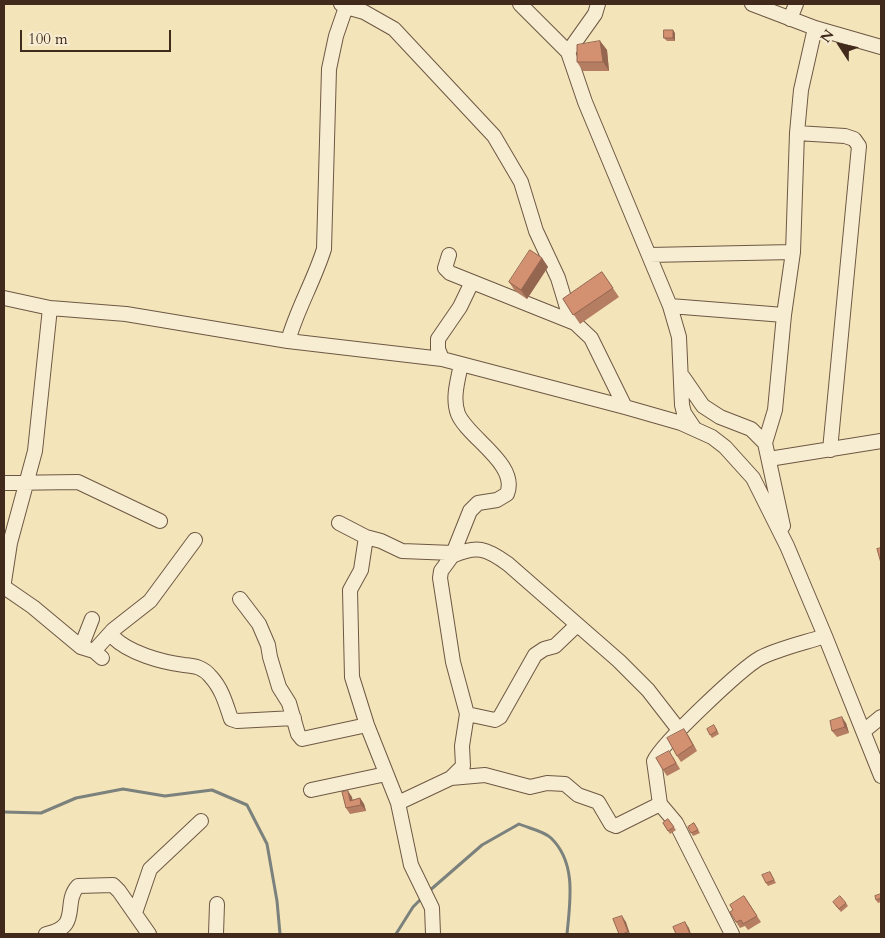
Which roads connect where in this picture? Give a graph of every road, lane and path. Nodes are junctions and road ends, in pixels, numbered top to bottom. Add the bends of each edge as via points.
1 (520, 4) edge
2 (598, 4) edge
3 (752, 4) edge
4 (796, 4) edge
5 (345, 5) edge
6 (790, 18) junction
7 (815, 28) junction
8 (881, 47) edge
9 (568, 52) junction
10 (797, 133) junction
11 (793, 252) junction
12 (449, 255) dead end
13 (649, 255) junction
14 (472, 282) junction
15 (4, 298) edge
16 (670, 306) junction
17 (50, 308) junction
18 (784, 315) junction
19 (575, 323) junction
20 (288, 341) junction
21 (442, 359) junction
22 (461, 364) junction
23 (682, 375) junction
24 (625, 407) junction
25 (694, 428) junction
26 (881, 441) edge
27 (765, 443) junction
28 (830, 450) junction
29 (769, 459) junction
30 (4, 483) edge
31 (26, 485) junction
32 (160, 521) dead end
33 (339, 523) dead end
34 (366, 537) junction
35 (195, 540) dead end
36 (787, 546) junction
37 (457, 553) junction
38 (4, 582) edge
39 (4, 587) edge
40 (240, 599) dead end
41 (92, 619) dead end
42 (577, 625) junction
43 (826, 636) junction
44 (107, 637) junction
45 (92, 652) junction
46 (467, 714) junction
47 (881, 717) edge
48 (294, 718) junction
49 (366, 725) junction
50 (679, 730) junction
51 (865, 730) junction
52 (386, 774) junction
53 (881, 776) edge
54 (451, 778) junction
55 (311, 790) dead end
56 (398, 803) junction
57 (660, 804) junction
58 (201, 822) dead end
59 (217, 904) dead end
60 (135, 913) junction
61 (431, 932) edge
62 (46, 934) edge
63 (149, 934) edge
64 (216, 934) edge
65 (732, 934) edge

1 - 9 street
2 - 9 street via 595,14
3 - 6 street
4 - 6 street
5 - 19 street via 394,30 494,136 521,182 536,231
5 - 20 street via 329,69 324,249 317,273 295,316
6 - 7 street
7 - 8 street
7 - 10 street via 801,90
9 - 13 street via 585,102
10 - 11 street
10 - 28 street via 845,136 854,139 858,146
11 - 13 street
11 - 18 street
12 - 14 street via 447,271
13 - 16 street
14 - 19 street
14 - 21 street via 460,307 438,339
15 - 17 street
16 - 18 street
16 - 23 street via 679,337
17 - 20 street via 126,314
17 - 31 street via 35,450
18 - 27 street via 774,410
19 - 24 street via 591,338
20 - 21 street
21 - 22 street
22 - 24 street
22 - 37 street via 456,392 458,414 505,471 510,483 507,494 474,507 459,536
23 - 25 street via 682,405
23 - 27 street via 703,406 720,417 751,429
24 - 25 street
25 - 36 street via 726,448 753,478
26 - 28 street
27 - 29 street
28 - 29 street
29 - 36 street
30 - 31 street
31 - 32 street via 78,482
31 - 38 street via 10,543
33 - 34 street
34 - 37 street via 381,540 402,551
34 - 49 street via 362,570 350,590 352,676
35 - 44 street via 150,601
36 - 43 street
37 - 42 street via 481,549 495,554
37 - 46 street via 441,571 440,586 453,662
39 - 45 street
40 - 48 street via 259,624 279,686
41 - 45 street
42 - 46 street via 555,646 535,655 500,718 495,720
42 - 50 street via 648,690
43 - 50 street via 750,664
43 - 51 street
44 - 45 street
44 - 48 street via 113,637 138,654 200,668 211,676 222,693 231,719
46 - 54 street via 462,746 464,766
47 - 51 street
48 - 49 street via 302,739
49 - 52 street
50 - 57 street via 654,762
51 - 53 street
52 - 55 street
52 - 56 street
54 - 56 street
54 - 57 street via 485,775 530,787 547,783 565,784 578,795 598,802 611,824 616,826
56 - 61 street via 411,864 432,908
57 - 65 street via 676,823
58 - 60 street via 150,869
59 - 64 street
60 - 62 street via 112,886 78,886 66,924 58,932
60 - 63 street

